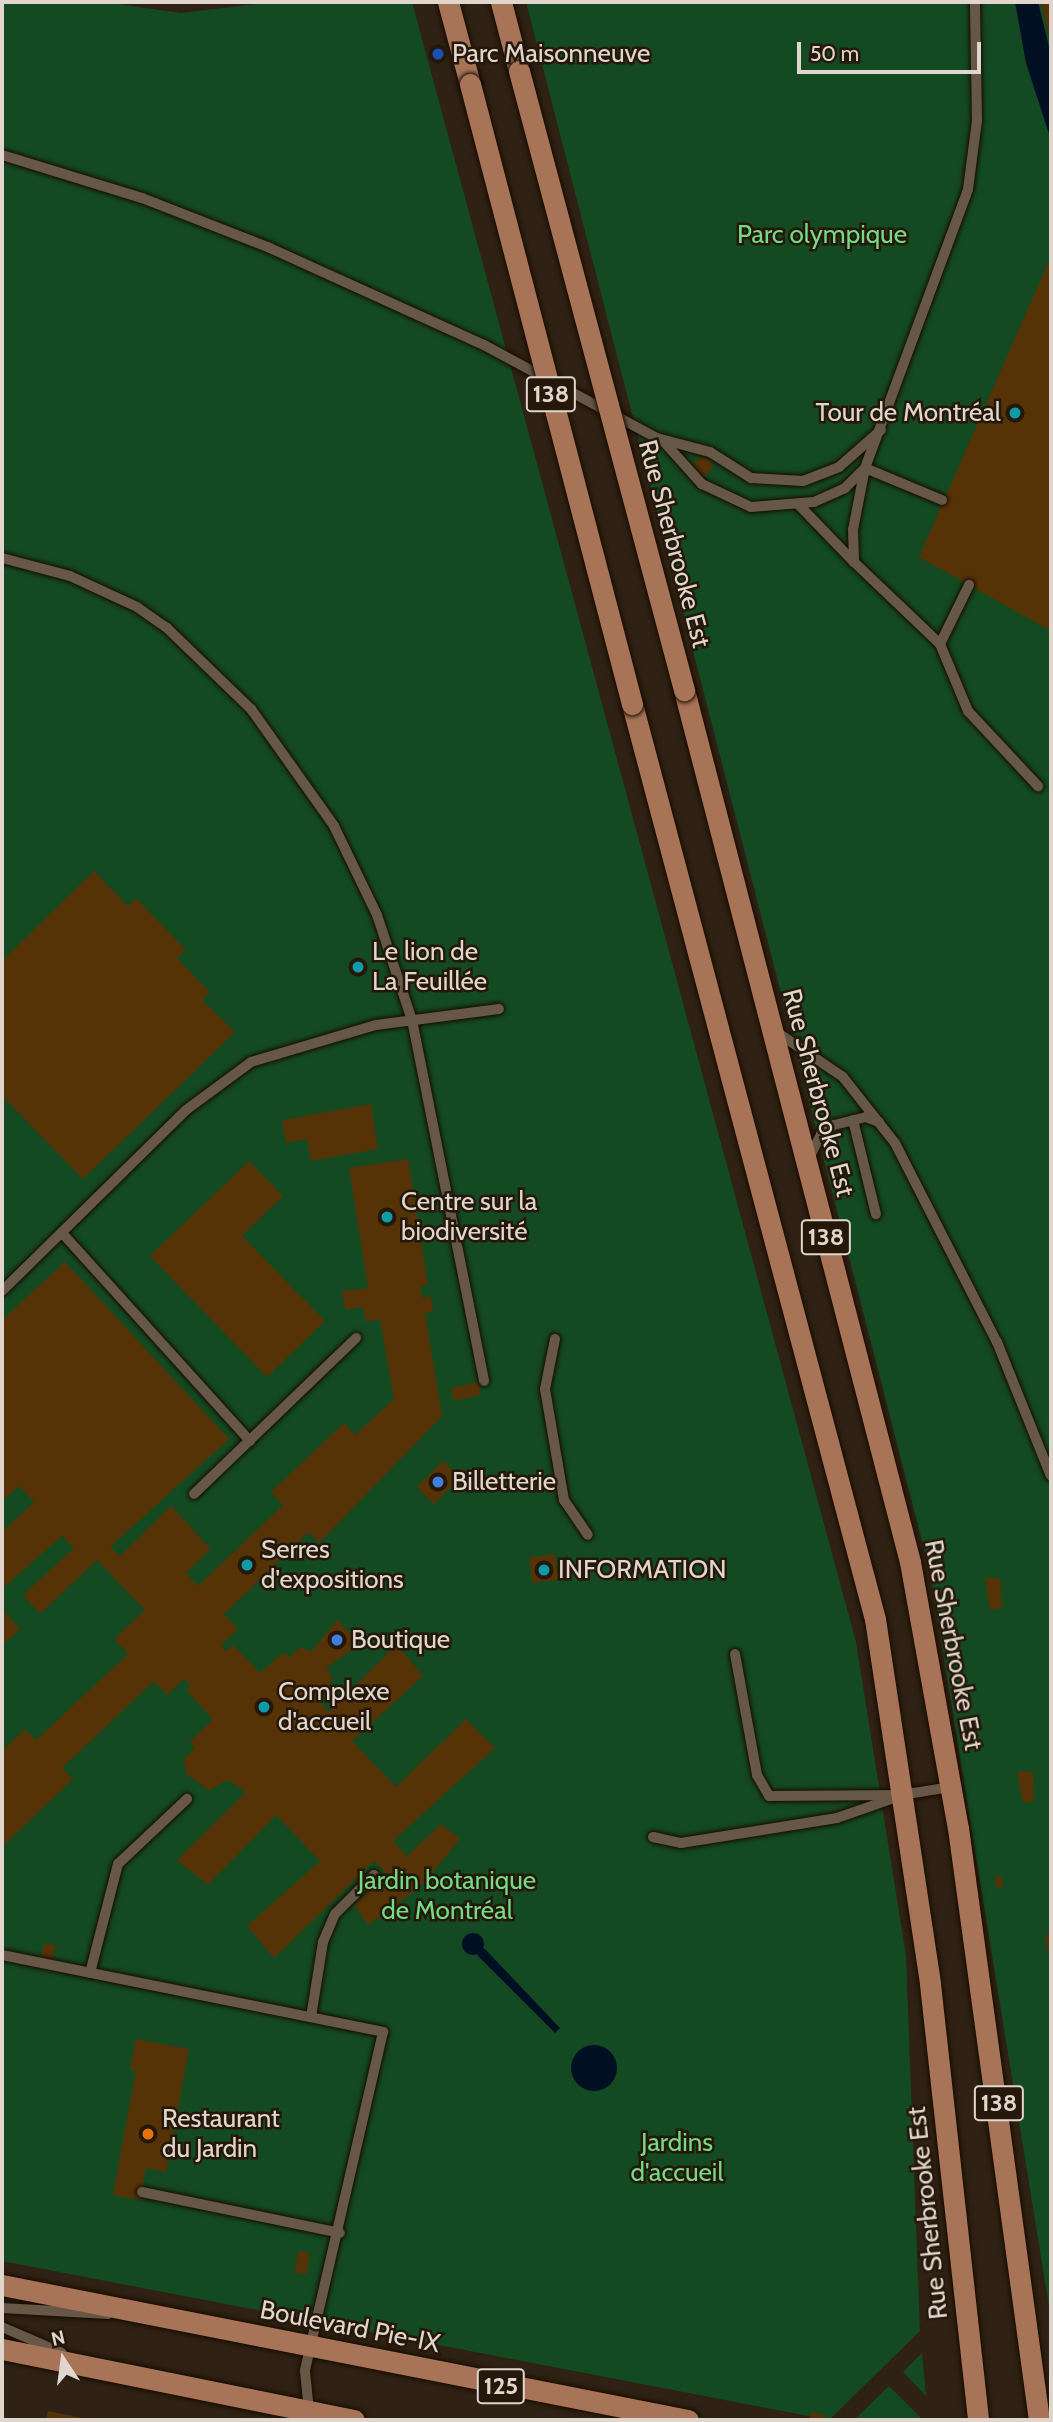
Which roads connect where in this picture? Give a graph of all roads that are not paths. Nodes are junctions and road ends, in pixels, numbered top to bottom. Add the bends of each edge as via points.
1 (447, 2) edge
2 (501, 2) edge
3 (975, 2) edge
4 (2, 155) edge
5 (881, 430) junction
6 (664, 442) junction
7 (865, 467) junction
8 (942, 500) dead end
9 (799, 505) junction
10 (2, 558) edge
11 (854, 562) junction
12 (969, 585) dead end
13 (940, 644) junction
14 (1038, 786) dead end
15 (499, 1009) dead end
16 (412, 1020) junction
17 (772, 1028) junction
18 (853, 1120) junction
19 (880, 1122) junction
20 (808, 1163) junction
21 (876, 1214) dead end
22 (63, 1234) junction
23 (2, 1291) edge
24 (356, 1338) dead end
25 (555, 1339) dead end
26 (484, 1381) dead end
27 (250, 1441) junction
28 (1051, 1476) edge
29 (194, 1494) dead end
30 (588, 1535) dead end
31 (736, 1654) dead end
32 (951, 1787) junction
33 (901, 1795) junction
34 (187, 1799) dead end
35 (653, 1837) dead end
36 (374, 1875) dead end
37 (2, 1955) edge
38 (90, 1973) junction
39 (311, 2017) junction
40 (142, 2192) dead end
41 (340, 2233) junction
42 (2, 2285) edge
43 (2, 2308) edge
44 (147, 2314) junction
45 (2, 2327) edge
46 (2, 2349) edge
47 (314, 2349) junction
48 (97, 2368) junction
49 (309, 2411) junction
50 (354, 2420) edge
51 (688, 2420) edge
52 (978, 2420) edge
53 (1039, 2420) edge

1 - 33 main road, Rue Sherbrooke Est / 138, bridge via 853,1520
2 - 17 main road, Rue Sherbrooke Est / 138, bridge
3 - 5 lane via 975,155
4 - 6 lane via 142,198 270,248 484,345
5 - 6 lane via 839,467 773,484 710,452
5 - 7 lane
6 - 9 lane via 678,463 730,500 751,507
7 - 8 lane
7 - 9 lane via 845,488
7 - 11 lane via 853,530
9 - 11 lane
10 - 16 lane via 70,576 138,607 251,709 301,774 350,857
11 - 13 lane
12 - 13 lane
13 - 14 lane via 968,711
15 - 16 lane
16 - 22 lane via 251,1062 186,1110
16 - 26 lane
17 - 19 lane via 843,1077
17 - 20 main road, Rue Sherbrooke Est / 138
18 - 19 lane
18 - 20 lane via 821,1134
18 - 21 lane
19 - 28 lane via 923,1191 1003,1354
20 - 32 main road, Rue Sherbrooke Est / 138 via 910,1562
22 - 23 lane
22 - 27 lane
24 - 27 lane
25 - 30 lane via 545,1389 564,1500
27 - 29 lane
31 - 33 lane via 757,1775 769,1796
32 - 33 lane
32 - 53 main road, Rue Sherbrooke Est / 138 via 1021,2250
33 - 35 lane via 837,1818 681,1843
33 - 52 main road, Rue Sherbrooke Est / 138 via 930,1984
34 - 38 lane via 117,1864
36 - 39 lane via 335,1914 323,1942
37 - 38 lane
38 - 39 lane
39 - 41 lane via 383,2032
40 - 41 lane
41 - 47 lane
42 - 44 main road, Boulevard Pie-IX / 125
43 - 44 lane
44 - 47 main road, Boulevard Pie-IX / 125
45 - 48 lane
46 - 48 main road
47 - 49 lane via 303,2383
47 - 51 main road, Boulevard Pie-IX / 125
48 - 49 main road
49 - 50 main road

